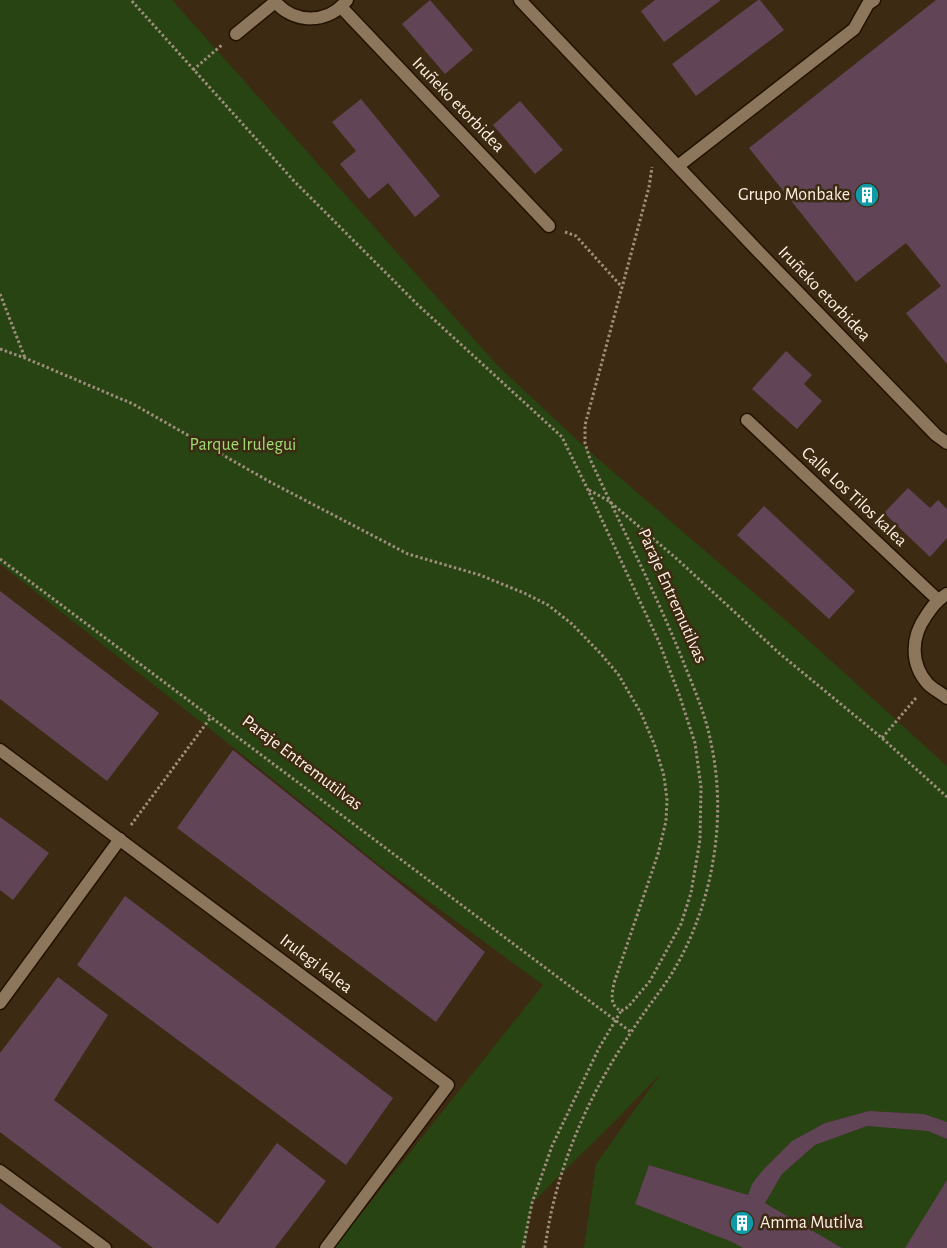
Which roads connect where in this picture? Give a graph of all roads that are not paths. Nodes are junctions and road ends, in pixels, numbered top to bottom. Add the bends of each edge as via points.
1 (520, 0) edge
2 (874, 0) edge
3 (275, 1) edge
4 (344, 4) edge
5 (236, 34) road end
6 (678, 166) junction
7 (549, 226) road end
8 (747, 420) dead end
9 (947, 443) edge
10 (942, 597) edge
11 (947, 698) edge
12 (0, 750) edge
13 (120, 839) junction
14 (0, 1003) edge
15 (0, 1171) edge
16 (105, 1248) edge
17 (326, 1248) edge

1 - 6 street, Iruñeko etorbidea
2 - 6 street via 868,4 854,29
3 - 4 street via 288,13 305,19 322,18
3 - 5 street
4 - 7 street, Iruñeko etorbidea
6 - 9 street, Iruñeko etorbidea
8 - 10 street, Calle Los Tilos kalea
10 - 11 street via 918,627 913,646 918,667 928,684
12 - 13 street, Irulegi kalea
13 - 14 street
13 - 17 street, Irulegi kalea via 448,1085
15 - 16 street

